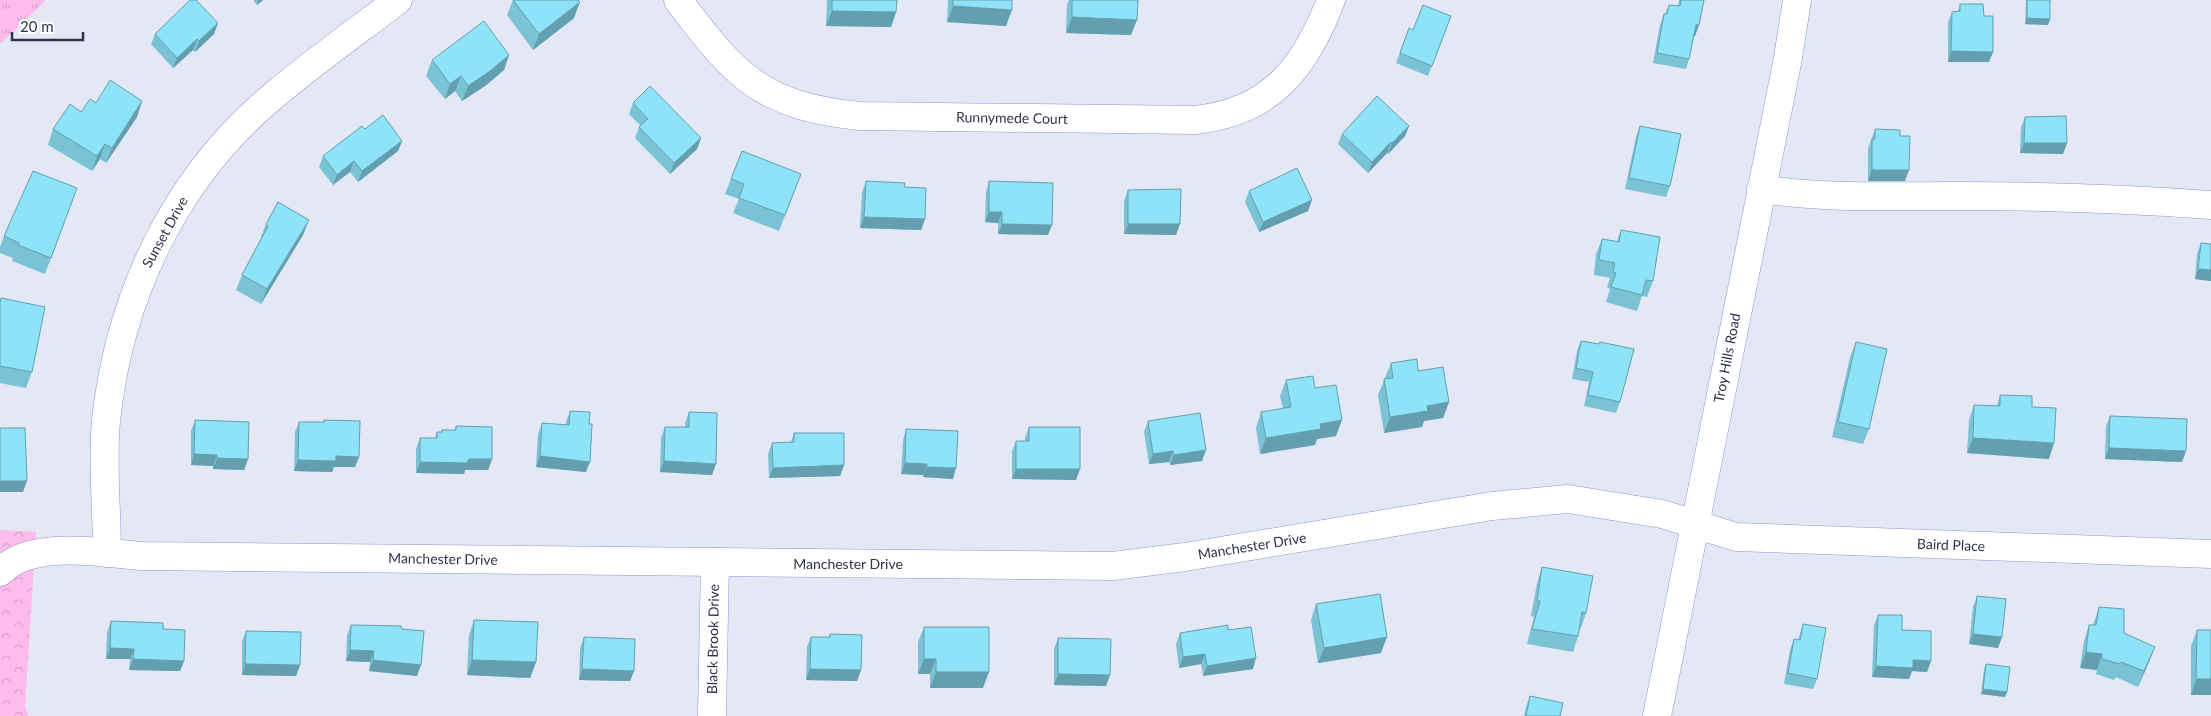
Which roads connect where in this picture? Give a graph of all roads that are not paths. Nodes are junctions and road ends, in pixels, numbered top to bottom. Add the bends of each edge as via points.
1 (398, 0) edge
2 (678, 0) edge
3 (1331, 0) edge
4 (1797, 0) edge
5 (1761, 189) junction
6 (2211, 205) edge
7 (1694, 524) junction
8 (108, 554) junction
9 (2211, 554) edge
10 (715, 562) junction
11 (0, 572) edge
12 (712, 716) edge
13 (1657, 716) edge

1 - 8 street, Sunset Drive via 271,97 236,131 200,174 168,222 128,311 113,374 105,454
2 - 3 street, Runnymede Court via 717,51 740,74 767,92 820,111 860,116 1195,120 1240,111 1268,95 1292,73 1311,47
4 - 5 street, Troy Hills Road
5 - 6 street via 1834,197 1959,196
5 - 7 street, Troy Hills Road
7 - 9 street, Baird Place via 1736,537
7 - 10 street, Manchester Drive via 1662,514 1568,499 1492,506 1113,566
7 - 13 street, Troy Hills Road
8 - 10 street, Manchester Drive
8 - 11 street, Manchester Drive via 52,552 20,557
10 - 12 street, Black Brook Drive

